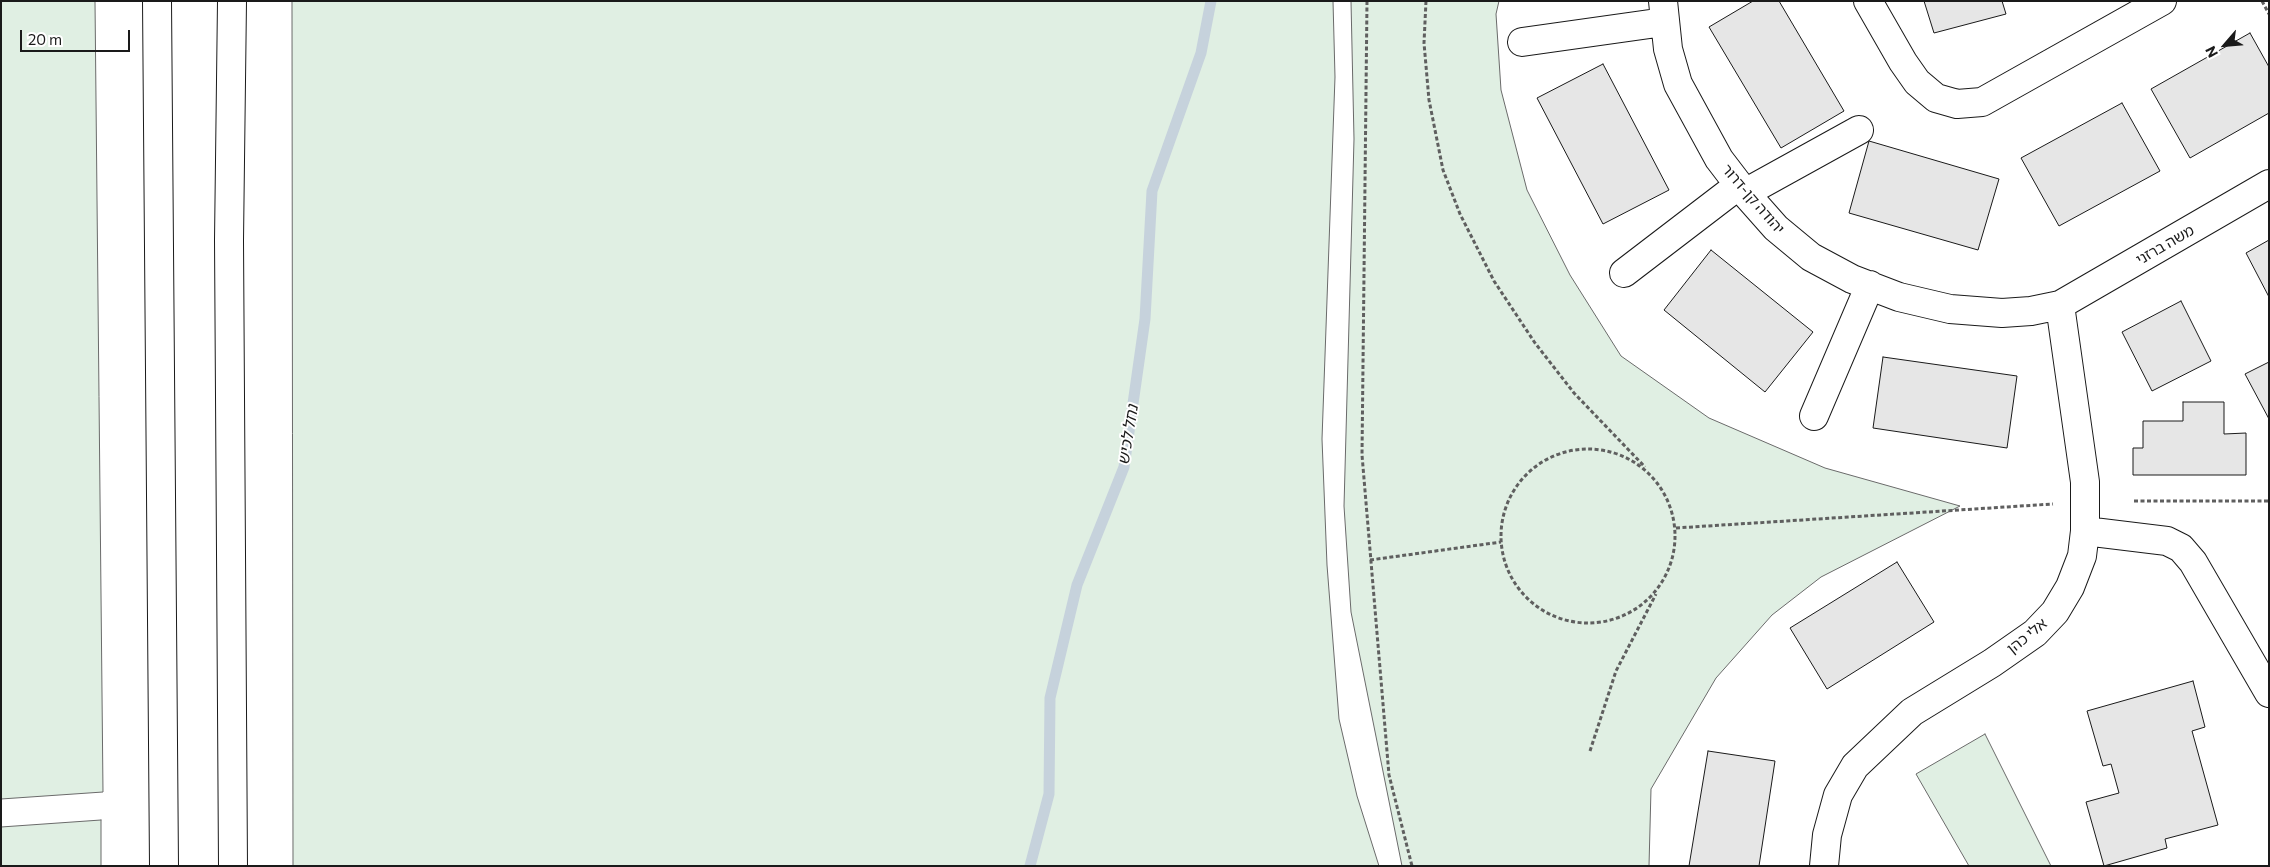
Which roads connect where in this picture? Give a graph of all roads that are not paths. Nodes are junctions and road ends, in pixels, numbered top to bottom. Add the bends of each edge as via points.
1 (157, 1) edge
2 (232, 1) edge
3 (1868, 1) edge
4 (2162, 1) edge
5 (1664, 12) edge
6 (1522, 42) dead end
7 (1859, 130) dead end
8 (2269, 184) edge
9 (1742, 189) junction
10 (1624, 273) dead end
11 (1870, 286) junction
12 (2060, 305) junction
13 (1814, 416) dead end
14 (2085, 531) junction
15 (2269, 693) edge
16 (164, 866) edge
17 (233, 866) edge
18 (1824, 866) edge

1 - 16 main road
2 - 17 main road
3 - 4 main road via 1917,82 1936,98 1957,104 1982,102
5 - 6 main road
5 - 9 main road, יהודה קן-דרור via 1668,49 1678,84 1719,160
7 - 9 main road
8 - 12 main road, משה ברזני
9 - 10 main road
9 - 11 main road, יהודה קן-דרור via 1776,228 1812,257
11 - 12 main road, יהודה קן-דרור via 1899,297 1950,309 2002,313
11 - 13 main road
12 - 14 main road, אלי כהן via 2086,482
14 - 15 main road via 2167,541 2181,548 2193,562
14 - 18 main road, אלי כהן via 2082,556 2070,587 2055,612 1992,663 1912,712 1855,766 1838,795 1827,835

